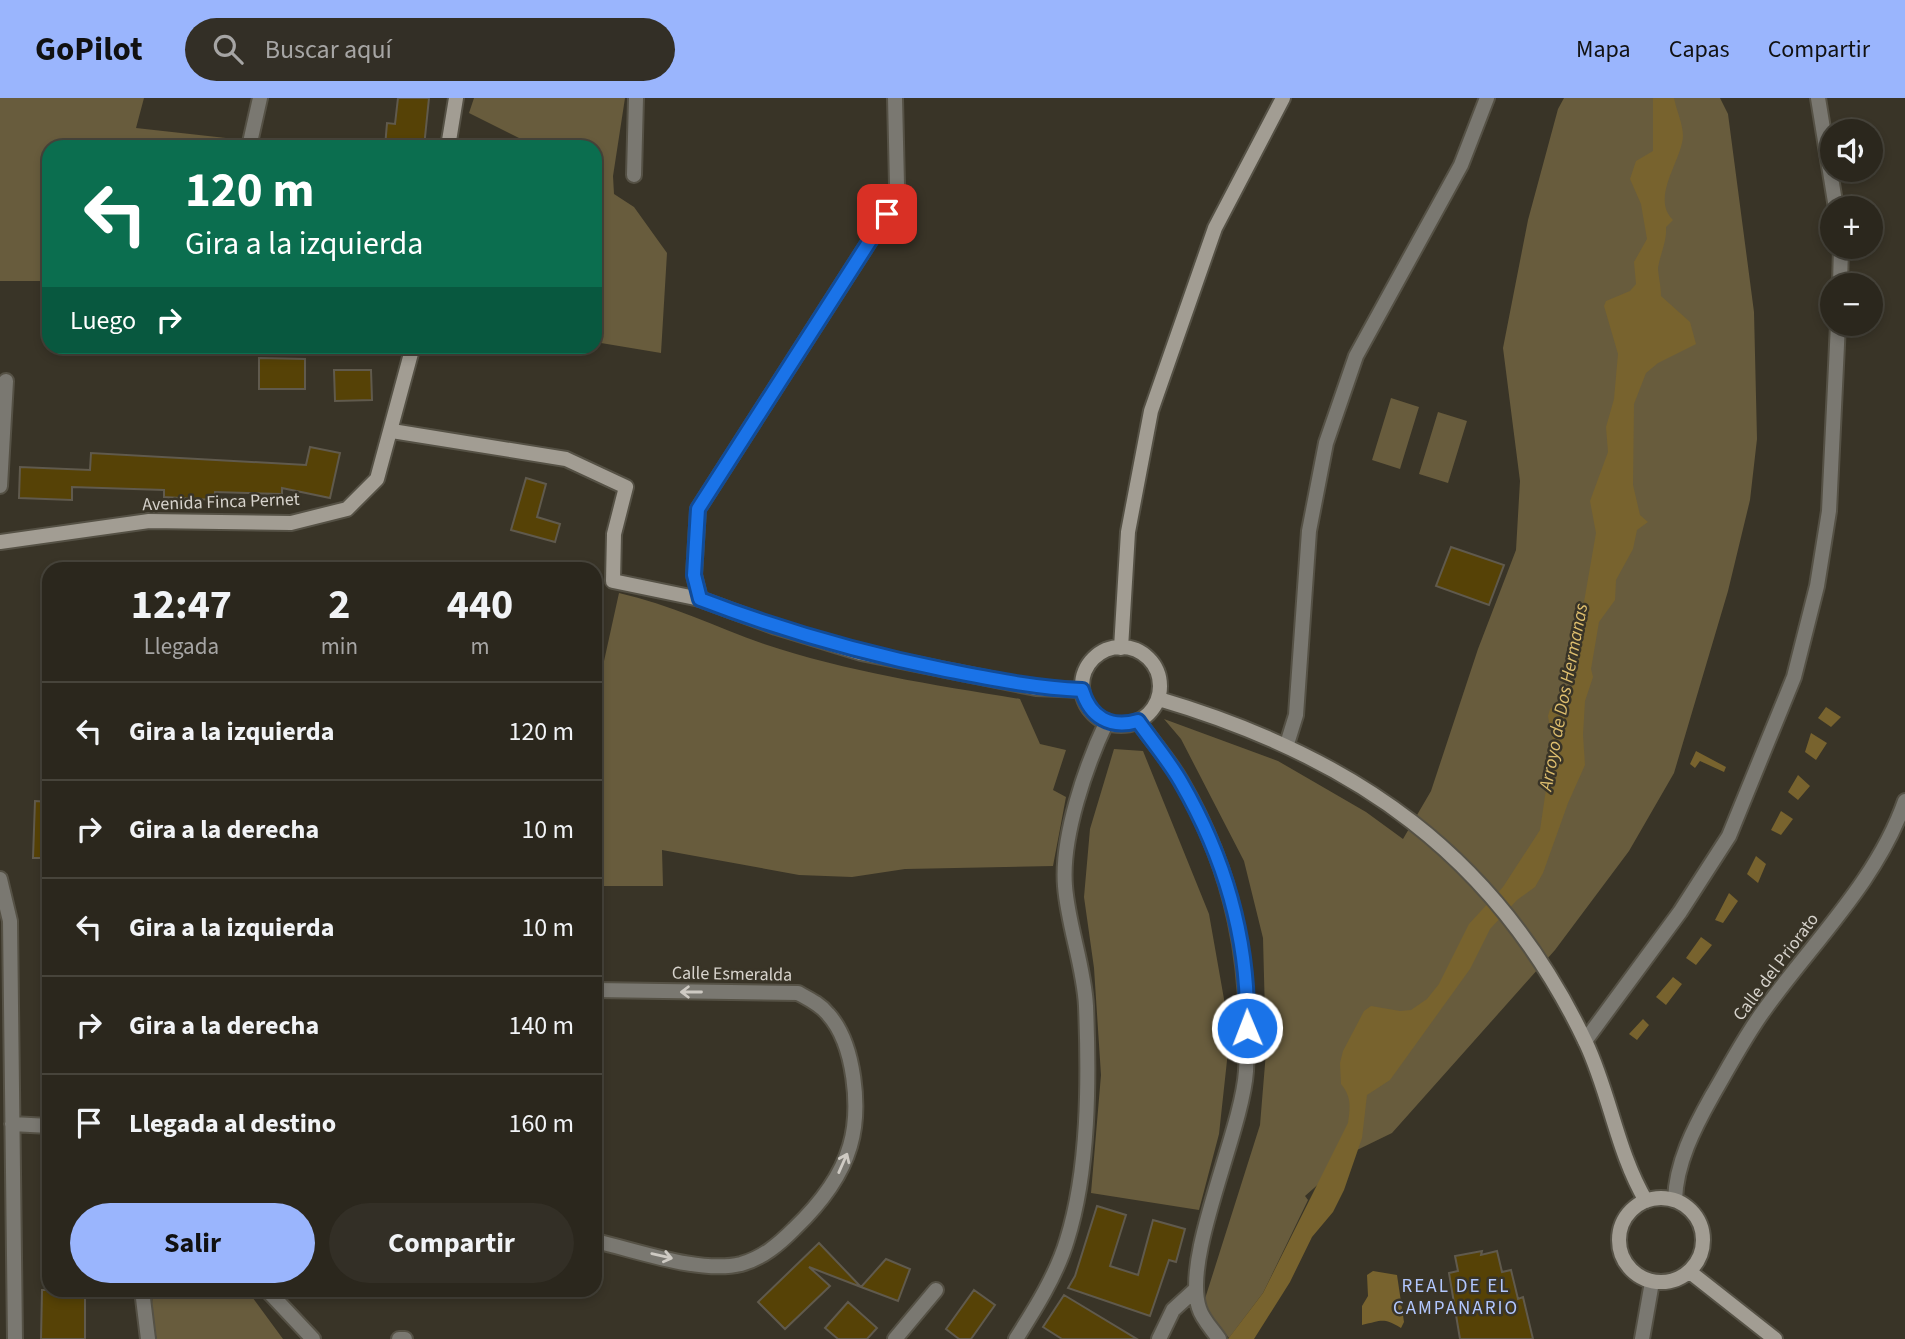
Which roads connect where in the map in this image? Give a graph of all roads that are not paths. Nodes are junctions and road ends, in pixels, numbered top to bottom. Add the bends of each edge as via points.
1 (260, 98) edge
2 (456, 98) edge
3 (636, 98) edge
4 (895, 98) edge
5 (1283, 98) edge
6 (1487, 98) edge
7 (1818, 98) edge
8 (251, 140) edge
9 (448, 140) edge
10 (634, 175) dead end
11 (1834, 196) edge
12 (1837, 336) edge
13 (411, 354) edge
14 (6, 381) dead end
15 (392, 431) junction
16 (0, 486) edge
17 (0, 542) edge
18 (700, 599) junction
19 (1121, 648) junction
20 (1082, 690) junction
21 (1159, 699) junction
22 (1107, 721) junction
23 (1138, 721) junction
24 (1287, 744) junction
25 (1905, 801) edge
26 (0, 878) edge
27 (602, 990) edge
28 (1585, 1041) junction
29 (12, 1124) junction
30 (42, 1126) edge
31 (1675, 1200) junction
32 (1646, 1201) junction
33 (602, 1243) edge
34 (1690, 1272) junction
35 (1652, 1282) junction
36 (1196, 1289) junction
37 (936, 1290) dead end
38 (143, 1297) edge
39 (274, 1297) edge
40 (15, 1339) edge
41 (148, 1339) edge
42 (313, 1339) edge
43 (400, 1339) edge
44 (405, 1339) edge
45 (895, 1339) edge
46 (1016, 1339) edge
47 (1159, 1339) edge
48 (1219, 1339) edge
49 (1642, 1339) edge
50 (1775, 1339) edge

1 - 8 street
2 - 9 street
3 - 10 street
4 - 18 street via 897,185 887,214 698,509 694,575
5 - 19 street via 1215,228 1151,411 1128,532
6 - 24 street via 1461,165 1356,356 1326,443 1309,531 1296,715
7 - 11 street
12 - 28 street via 1829,510 1817,586 1794,677 1729,836 1680,912
13 - 15 street, Avenida Finca Pernet
14 - 16 street
15 - 17 street, Avenida Finca Pernet via 377,479 347,509 291,523 149,521
15 - 18 street via 566,458 626,487 614,534 613,581
18 - 20 street via 861,653 1037,688
19 - 20 street via 1095,657 1083,677
19 - 21 street via 1150,659 1160,681
20 - 22 street via 1092,712
21 - 23 street
21 - 24 street
22 - 23 street
22 - 46 street via 1091,754 1072,826 1064,883 1086,1003 1087,1083 1080,1178 1067,1241
23 - 36 street via 1180,779 1221,864 1239,924 1247,1005 1246,1074 1203,1235
24 - 28 street via 1385,801 1482,885 1526,939
25 - 31 street, Calle del Priorato via 1898,822 1829,930 1764,1009 1739,1048 1704,1110 1676,1174
26 - 29 street via 10,921
33 -> 27 street, Calle Esmeralda via 722,1267 743,1264 773,1250 805,1219 837,1177 850,1146 856,1087 849,1056 830,1016 798,993
28 - 32 street via 1610,1099 1632,1178
29 - 30 street
29 - 40 street
31 - 32 street
31 - 34 street via 1698,1218 1704,1236 1701,1255
32 - 35 street via 1628,1213 1619,1244 1633,1272
34 - 35 street via 1673,1282
34 - 50 street
35 - 49 street
36 - 47 street via 1173,1310
36 - 48 street via 1199,1309
37 - 45 street
38 - 41 street
39 - 42 street
43 - 44 street

